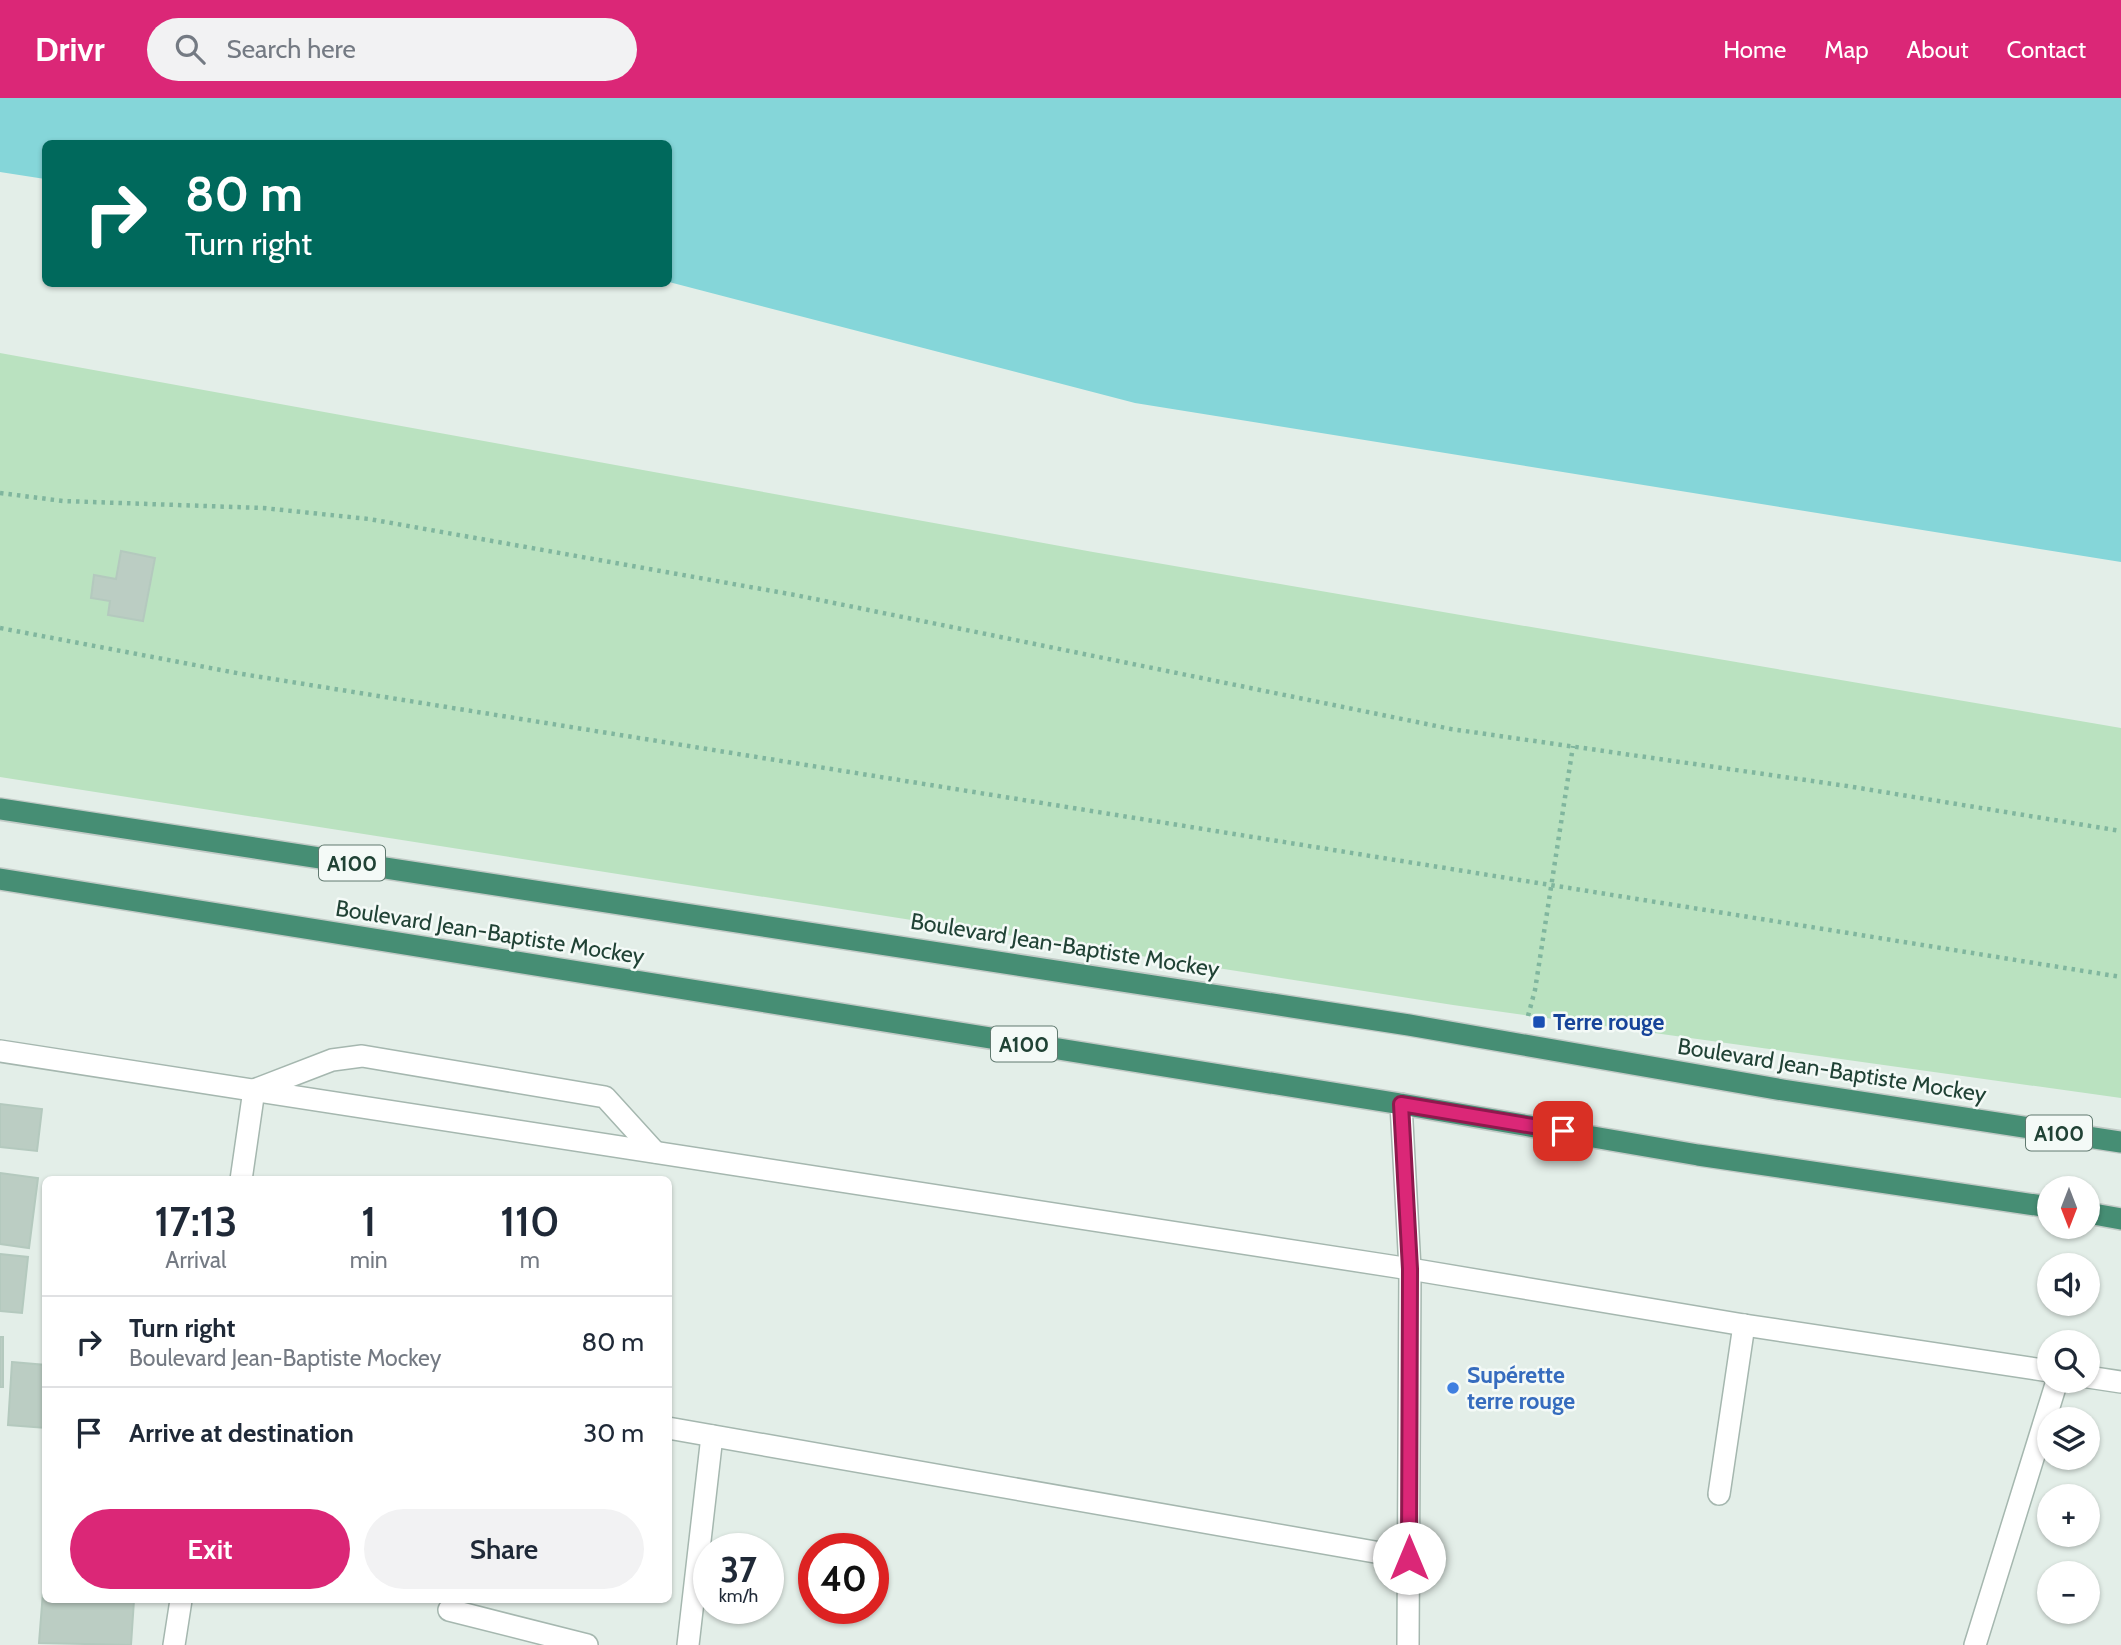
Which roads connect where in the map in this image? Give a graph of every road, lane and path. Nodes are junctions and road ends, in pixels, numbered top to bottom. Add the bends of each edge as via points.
1 (0, 493) edge
2 (0, 628) edge
3 (1573, 747) junction
4 (0, 809) edge
5 (2121, 831) edge
6 (0, 879) edge
7 (1552, 884) junction
8 (2121, 977) edge
9 (1520, 1044) junction
10 (0, 1052) edge
11 (254, 1090) junction
12 (1401, 1104) junction
13 (2121, 1142) edge
14 (655, 1152) junction
15 (242, 1176) edge
16 (2037, 1205) edge
17 (2100, 1215) edge
18 (2121, 1219) edge
19 (1410, 1269) junction
20 (1744, 1325) junction
21 (2037, 1369) edge
22 (2100, 1379) edge
23 (2121, 1382) edge
24 (2053, 1393) edge
25 (672, 1429) edge
26 (712, 1436) junction
27 (1719, 1494) dead end
28 (1409, 1558) junction
29 (181, 1603) edge
30 (449, 1610) dead end
31 (174, 1645) edge
32 (587, 1645) edge
33 (688, 1645) edge
34 (1408, 1645) edge
35 (1975, 1645) edge

1 - 3 path via 63,501 263,508 369,519 795,595 1451,729
2 - 7 path via 242,674
3 - 5 path
3 - 7 path
4 - 9 highway, Boulevard Jean-Baptiste Mockey / A100
6 - 12 highway, Boulevard Jean-Baptiste Mockey / A100
7 - 8 path
7 - 9 path via 1535,990
9 - 13 highway, Boulevard Jean-Baptiste Mockey / A100
10 - 11 street
11 - 14 street
11 - 14 street via 332,1060 362,1056 606,1097
11 - 15 street
12 - 16 highway, Boulevard Jean-Baptiste Mockey / A100 via 1698,1155
12 - 19 street
14 - 19 street
17 - 18 highway
19 - 20 street
19 - 28 street
20 - 21 street
20 - 27 street
22 - 23 street
24 - 35 street
25 - 26 street
26 - 28 street
26 - 33 street
28 - 34 street
29 - 31 street
30 - 32 street

